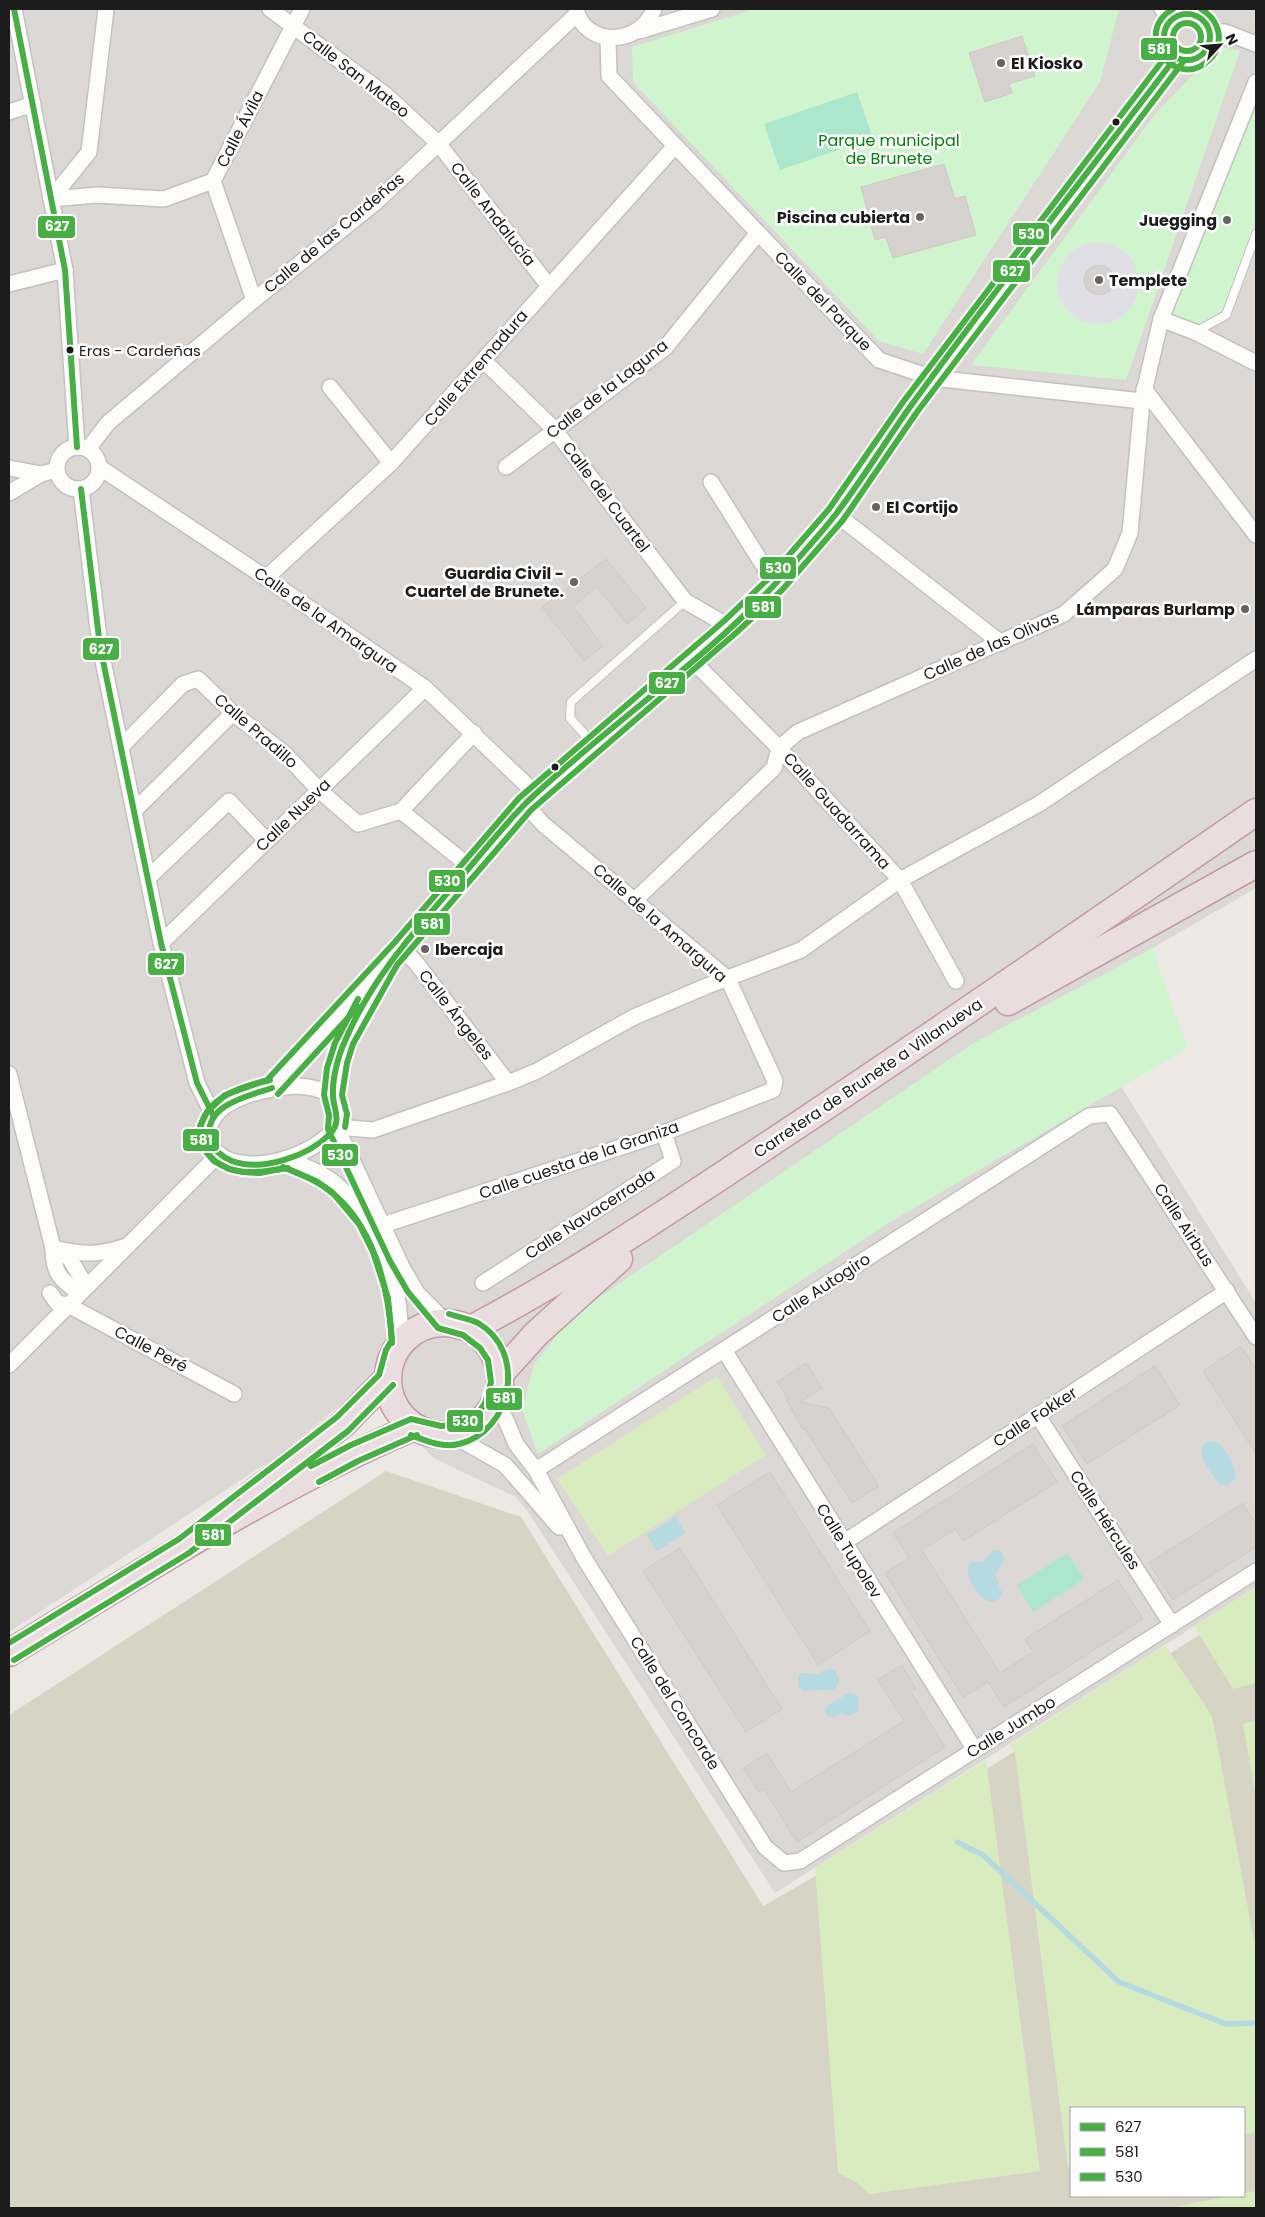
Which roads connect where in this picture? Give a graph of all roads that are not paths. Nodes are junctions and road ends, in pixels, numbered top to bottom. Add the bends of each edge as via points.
1 (14, 9) edge
2 (106, 9) edge
3 (270, 9) edge
4 (302, 9) edge
5 (654, 9) edge
6 (712, 9) edge
7 (1162, 9) edge
8 (577, 11) edge
9 (1180, 13) edge
10 (293, 25) junction
11 (638, 32) junction
12 (1209, 32) junction
13 (608, 38) junction
14 (1256, 44) edge
15 (1176, 57) junction
16 (1256, 82) edge
17 (33, 104) junction
18 (9, 112) edge
19 (438, 143) junction
20 (675, 146) junction
21 (213, 181) junction
22 (51, 199) junction
23 (758, 233) junction
24 (1256, 234) edge
25 (65, 270) junction
26 (9, 284) edge
27 (548, 285) junction
28 (254, 300) junction
29 (1161, 319) junction
30 (1195, 332) junction
31 (484, 362) junction
32 (1256, 362) edge
33 (933, 378) junction
34 (330, 387) dead end
35 (1143, 395) junction
36 (554, 429) junction
37 (82, 448) junction
38 (391, 463) junction
39 (9, 468) edge
40 (99, 468) junction
41 (506, 468) dead end
42 (57, 470) junction
43 (41, 474) junction
44 (710, 482) dead end
45 (81, 489) junction
46 (9, 494) edge
47 (836, 514) junction
48 (1256, 535) edge
49 (266, 578) junction
50 (775, 584) junction
51 (685, 602) junction
52 (730, 627) junction
53 (1001, 643) junction
54 (1256, 659) edge
55 (692, 660) junction
56 (425, 688) junction
57 (233, 713) junction
58 (474, 733) junction
59 (594, 745) junction
60 (120, 747) junction
61 (779, 748) junction
62 (319, 790) junction
63 (530, 799) junction
64 (134, 811) junction
65 (400, 811) junction
66 (1256, 812) edge
67 (267, 841) junction
68 (1256, 864) edge
69 (470, 866) junction
70 (148, 878) junction
71 (900, 880) junction
72 (635, 900) junction
73 (161, 943) junction
74 (402, 948) junction
75 (390, 960) junction
76 (728, 979) junction
77 (956, 981) dead end
78 (9, 1074) edge
79 (508, 1083) junction
80 (272, 1088) junction
81 (774, 1090) joint
82 (333, 1096) junction
83 (1110, 1114) joint
84 (214, 1117) junction
85 (337, 1124) junction
86 (664, 1133) junction
87 (219, 1154) junction
88 (286, 1159) junction
89 (384, 1225) junction
90 (126, 1246) junction
91 (53, 1248) junction
92 (53, 1264) junction
93 (483, 1283) dead end
94 (82, 1289) junction
95 (1227, 1292) junction
96 (50, 1293) junction
97 (68, 1305) junction
98 (446, 1322) junction
99 (471, 1329) junction
100 (40, 1333) junction
101 (1256, 1337) edge
102 (401, 1342) junction
103 (724, 1350) junction
104 (9, 1365) edge
105 (501, 1373) junction
106 (387, 1379) junction
107 (234, 1394) dead end
108 (496, 1403) junction
109 (1038, 1416) junction
110 (414, 1427) junction
111 (452, 1436) junction
112 (536, 1470) junction
113 (843, 1543) junction
114 (184, 1546) junction
115 (584, 1558) junction
116 (1256, 1571) edge
117 (91, 1603) junction
118 (1172, 1625) junction
119 (9, 1652) edge
120 (9, 1668) edge
121 (975, 1750) junction
122 (765, 1847) joint

1 - 17 street
2 - 22 street via 89,152
3 - 10 street, Calle San Mateo
4 - 10 street, Calle Ávila
5 - 11 street
6 - 11 street
7 - 9 street
8 - 13 street via 590,30
8 - 19 street, Calle de las Cardeñas
9 - 12 street via 1199,17
9 - 15 street via 1165,29 1164,37 1165,45
10 - 19 street, Calle San Mateo via 386,95
10 - 21 street, Calle Ávila
11 - 13 street via 624,38
12 - 14 street via 1225,32
12 - 15 street via 1207,49 1201,56 1193,60
13 - 20 street, Calle del Parque via 609,76
15 - 33 street
16 - 29 street, Calle de las Olivas
17 - 18 street
17 - 22 street
19 - 27 street, Calle Andalucía
19 - 28 street, Calle de las Cardeñas via 375,203
20 - 23 street, Calle del Parque
20 - 27 street, Calle Extremadura
21 - 22 street, Calle Ávila via 164,198 97,195
21 - 28 street
22 - 25 street
23 - 33 street, Calle del Parque via 879,360
23 - 36 street, Calle de la Laguna via 665,348
24 - 30 lane via 1226,315
25 - 26 street
25 - 37 street
27 - 31 street, Calle Extremadura
28 - 37 street, Calle de las Cardeñas
29 - 30 street
29 - 35 street, Calle de las Olivas
30 - 32 street
31 - 36 street, Calle del Cuartel
31 - 38 street, Calle Extremadura
33 - 35 street, Calle del Parque
33 - 47 street
34 - 38 street
35 - 48 street
35 - 53 street, Calle de las Olivas via 1130,532 1115,569 1064,614
36 - 41 street, Calle de la Laguna
36 - 51 street, Calle del Cuartel
37 - 40 street via 94,454
37 - 42 street via 66,450 59,459
38 - 49 street, Calle Extremadura
39 - 43 street
40 - 45 street via 97,478
40 - 49 street, Calle de la Amargura
42 - 43 street
42 - 45 street via 61,481
43 - 46 street
44 - 50 street
45 - 60 street via 100,646
47 - 50 street
47 - 53 street
49 - 56 street, Calle de la Amargura
50 - 52 street
51 - 52 street, Calle del Cuartel
51 - 59 lane via 571,702 570,718
52 - 55 street
53 - 61 street, Calle de las Olivas via 798,732
54 - 71 street via 1039,804
55 - 59 street
55 - 61 street, Calle Guadarrama
56 - 58 street, Calle de la Amargura
56 - 62 street, Calle Nueva
57 - 60 street, Calle Pradillo via 198,679 183,684
57 - 62 street, Calle Pradillo via 285,754
57 - 64 street
58 - 63 street, Calle de la Amargura
58 - 65 street
59 - 63 street
60 - 64 street
61 - 71 street, Calle Guadarrama
61 - 72 street via 774,768
62 - 65 street, Calle Pradillo via 358,824
62 - 67 street, Calle Nueva
63 - 69 street
63 - 72 street, Calle de la Amargura via 543,824
64 - 70 street
65 - 69 street
66 - 99 highway, Carretera de Brunete a Villanueva via 976,1006 672,1210 580,1268
67 - 70 street via 228,801
67 - 73 street, Calle Nueva
68 - 105 highway, Carretera de Brunete a Villanueva via 924,1052 676,1218 611,1266 536,1334
69 - 74 street
70 - 73 street
71 - 76 street via 800,950
71 - 77 street, Calle Guadarrama
72 - 76 street, Calle de la Amargura
73 - 84 street via 196,1083
74 - 75 street
74 - 79 street, Calle Ángeles
75 - 80 street
75 - 82 street via 345,1040
76 - 79 street via 634,1017 537,1071
76 - 81 street, Calle de la Amargura via 776,1081
78 - 91 street
79 - 85 street via 373,1130
80 - 82 street via 316,1087
80 - 84 street via 229,1103
81 - 86 street, Calle cuesta de la Graniza
82 - 85 street
83 - 95 street, Calle Airbus
83 - 103 street, Calle Autogiro via 1089,1116
84 - 87 street via 209,1127 210,1144
85 - 88 street via 313,1147
85 - 89 street
86 - 89 street, Calle cuesta de la Graniza
86 - 93 street, Calle Navacerrada via 673,1161
87 - 88 street via 244,1163
87 - 90 street
88 - 102 street via 338,1185 366,1218 397,1296
89 - 98 street via 417,1293
90 - 91 street via 102,1254
90 - 94 street
91 - 92 street
91 - 94 street via 70,1258
92 - 94 street via 60,1280
92 - 96 street
94 - 97 street
95 - 101 street, Calle Airbus
95 - 109 street, Calle Fokker
96 - 97 street, Calle Peré via 57,1304
96 - 100 street
97 - 100 street
97 - 107 street, Calle Peré
98 - 99 highway
98 - 102 highway via 414,1330
99 - 105 highway via 496,1355
100 - 104 street
102 - 106 highway via 394,1353
103 - 112 street, Calle Autogiro
103 - 113 street, Calle Tupolev
105 - 108 highway
106 - 110 highway via 390,1398
106 - 114 highway via 343,1424
108 - 111 highway via 485,1419 470,1430
108 - 112 street, Calle del Concorde via 516,1444
109 - 113 street, Calle Fokker
109 - 118 street, Calle Hércules
110 - 111 highway via 432,1435
110 - 114 highway via 354,1453
111 - 115 street, Calle del Concorde via 505,1465
112 - 115 street, Calle del Concorde
113 - 121 street, Calle Tupolev
114 - 117 highway
115 - 122 street, Calle del Concorde
116 - 118 street, Calle Jumbo
117 - 119 highway
117 - 120 highway
118 - 121 street, Calle Jumbo
121 - 122 street, Calle Jumbo via 800,1861 784,1863

